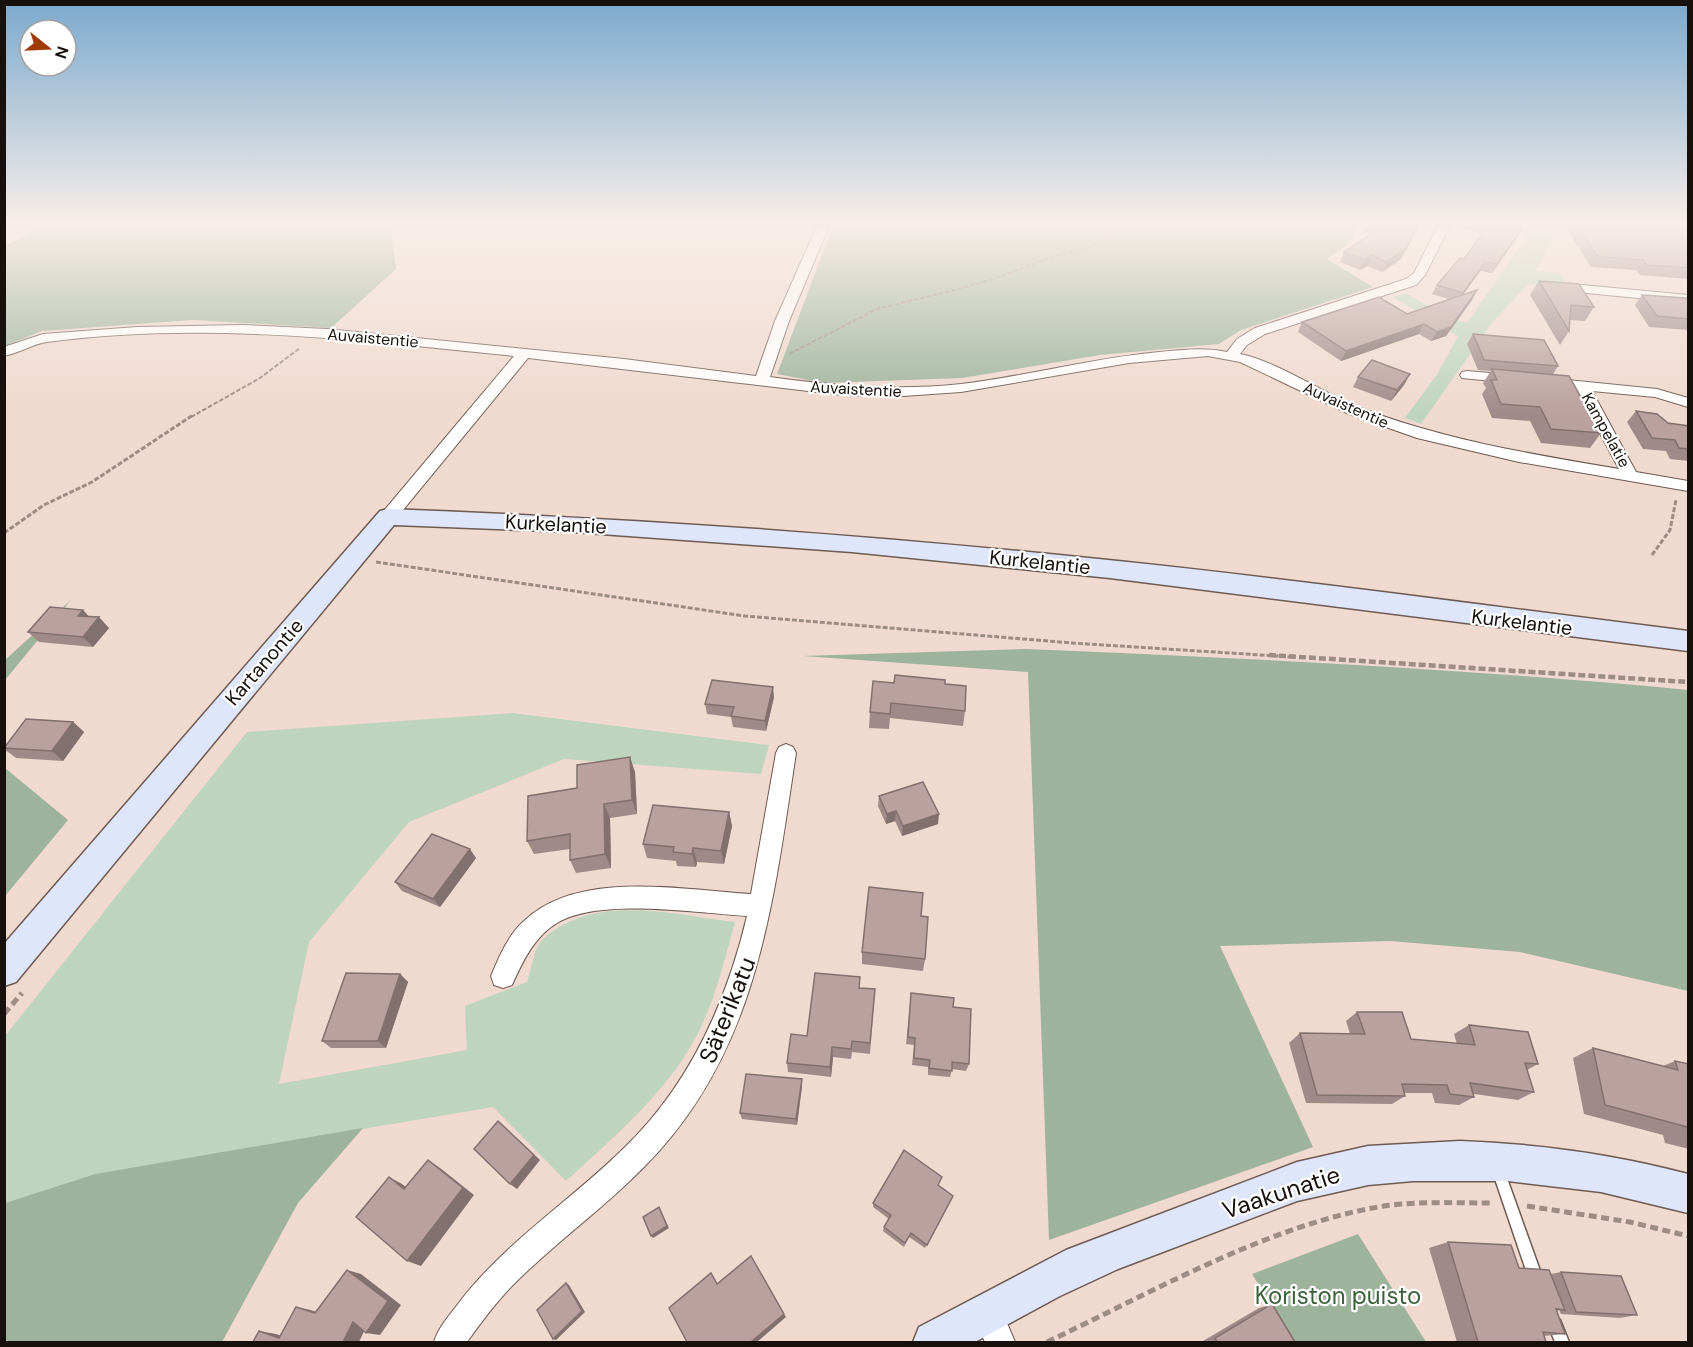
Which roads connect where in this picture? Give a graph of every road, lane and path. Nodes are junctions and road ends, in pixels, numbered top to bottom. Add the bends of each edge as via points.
1 (797, 289) edge
2 (958, 289) edge
3 (1390, 289) edge
4 (1582, 289) edge
5 (1689, 299) edge
6 (327, 333) junction
7 (4, 336) edge
8 (44, 338) junction
9 (4, 352) edge
10 (524, 353) junction
11 (1232, 356) junction
12 (767, 363) junction
13 (1467, 375) dead end
14 (761, 382) junction
15 (1581, 385) junction
16 (1689, 403) edge
17 (1630, 475) junction
18 (1683, 485) edge
19 (388, 517) junction
20 (4, 533) edge
21 (1652, 555) dead end
22 (375, 562) dead end
23 (1689, 641) edge
24 (1689, 682) edge
25 (786, 753) dead end
26 (761, 906) junction
27 (4, 970) edge
28 (503, 976) dead end
29 (1496, 1163) junction
30 (1689, 1194) edge
31 (1509, 1203) junction
32 (1689, 1236) edge
33 (1541, 1290) edge
34 (1549, 1311) edge
35 (994, 1328) edge
36 (449, 1342) edge
37 (934, 1342) edge
38 (1047, 1342) edge
39 (1562, 1342) edge

1 - 12 street
2 - 12 path via 877,309
3 - 11 street via 1260,331 1242,342
4 - 5 street
6 - 8 street, Auvaistentie via 189,330
6 - 10 street, Auvaistentie
6 - 20 path
7 - 8 street
8 - 9 street, Auvaistentie
10 - 14 street, Auvaistentie
10 - 19 street, Kartanontie
11 - 14 street, Auvaistentie via 1174,353 960,388 914,391 842,391
11 - 17 street, Auvaistentie via 1354,411 1422,435 1509,455
12 - 14 street
13 - 15 street, Kampelatie
15 - 16 street, Kampelatie via 1657,393
15 - 17 street, Kampelatie
17 - 18 street, Auvaistentie
18 - 21 path via 1666,540
19 - 23 street, Kurkelantie via 573,524 864,545 1110,569
19 - 27 street, Kartanontie
22 - 24 path via 744,616 1072,644
25 - 26 street, Säterikatu
26 - 28 street via 622,897 574,903 552,913 532,929 513,950
26 - 36 street, Säterikatu via 753,945 726,1025 701,1074 671,1118 629,1162 507,1269
29 - 30 street, Vaakunatie via 1601,1173
29 - 31 lane
29 - 35 street, Vaakunatie via 1378,1164 1323,1174 1270,1191 1062,1273
31 - 32 path via 1630,1222
31 - 33 lane
31 - 38 path via 1410,1203 1320,1223 1221,1262
34 - 39 lane
35 - 37 street, Vaakunatie

